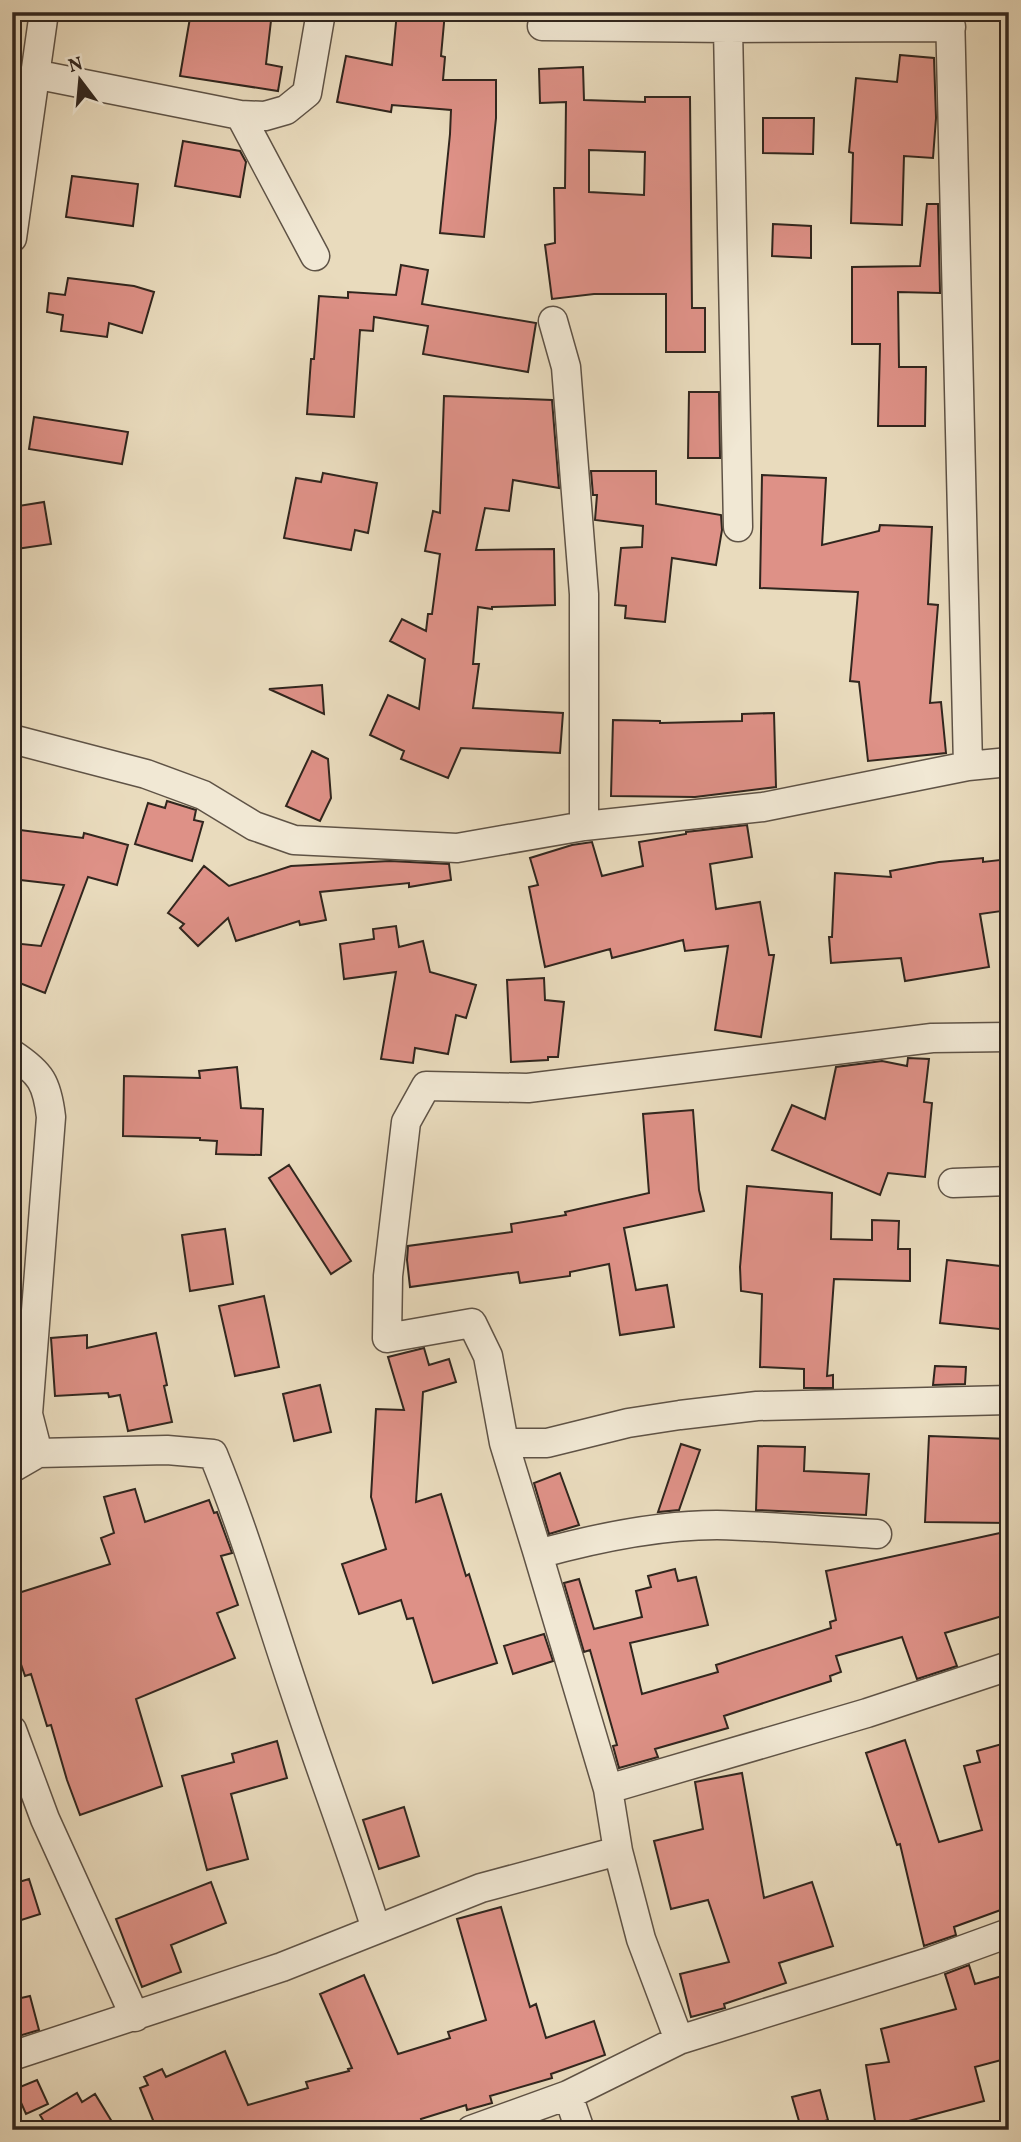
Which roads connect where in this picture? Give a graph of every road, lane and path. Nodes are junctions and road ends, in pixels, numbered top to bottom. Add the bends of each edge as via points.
1 (44, 12) edge
2 (321, 12) edge
3 (951, 19) edge
4 (542, 26) dead end
5 (728, 28) junction
6 (34, 74) junction
7 (240, 115) junction
8 (12, 238) edge
9 (315, 256) dead end
10 (553, 321) dead end
11 (738, 527) dead end
12 (14, 736) edge
13 (1009, 762) edge
14 (968, 766) junction
15 (584, 826) junction
16 (1009, 1037) edge
17 (12, 1054) edge
18 (1009, 1181) edge
19 (953, 1183) dead end
20 (24, 1296) edge
21 (1009, 1400) edge
22 (504, 1443) junction
23 (38, 1453) junction
24 (12, 1468) edge
25 (877, 1534) dead end
26 (538, 1553) junction
27 (1009, 1666) edge
28 (12, 1730) edge
29 (608, 1789) junction
30 (618, 1851) junction
31 (376, 1928) junction
32 (1009, 1933) edge
33 (135, 2017) junction
34 (679, 2040) junction
35 (12, 2056) edge
36 (568, 2095) junction
37 (471, 2130) edge
38 (580, 2130) edge

1 - 6 street
2 - 7 street via 307,93 286,110 265,116
3 - 5 street
3 - 14 street
4 - 5 street
5 - 11 street
6 - 7 street
6 - 8 street
7 - 9 street
10 - 15 street via 566,367 584,594
12 - 15 street via 203,795 254,826 294,840 457,848
13 - 14 street
14 - 15 street via 763,807
16 - 22 street via 932,1038 528,1088 426,1086 406,1122 388,1276 387,1338 472,1323 488,1356
17 - 20 street via 36,1072 48,1092 51,1116
18 - 19 street
20 - 23 street via 28,1414
21 - 22 street via 757,1406 628,1423 547,1443
22 - 26 street
23 - 24 street
23 - 31 street via 167,1450 213,1454
25 - 26 street via 715,1525 642,1531
26 - 29 street
27 - 29 street
28 - 33 street via 45,1819
29 - 30 street
30 - 31 street via 481,1888
30 - 34 street via 641,1939
31 - 33 street via 282,1968
32 - 34 street
33 - 35 street
34 - 36 street
36 - 37 street
36 - 38 street

